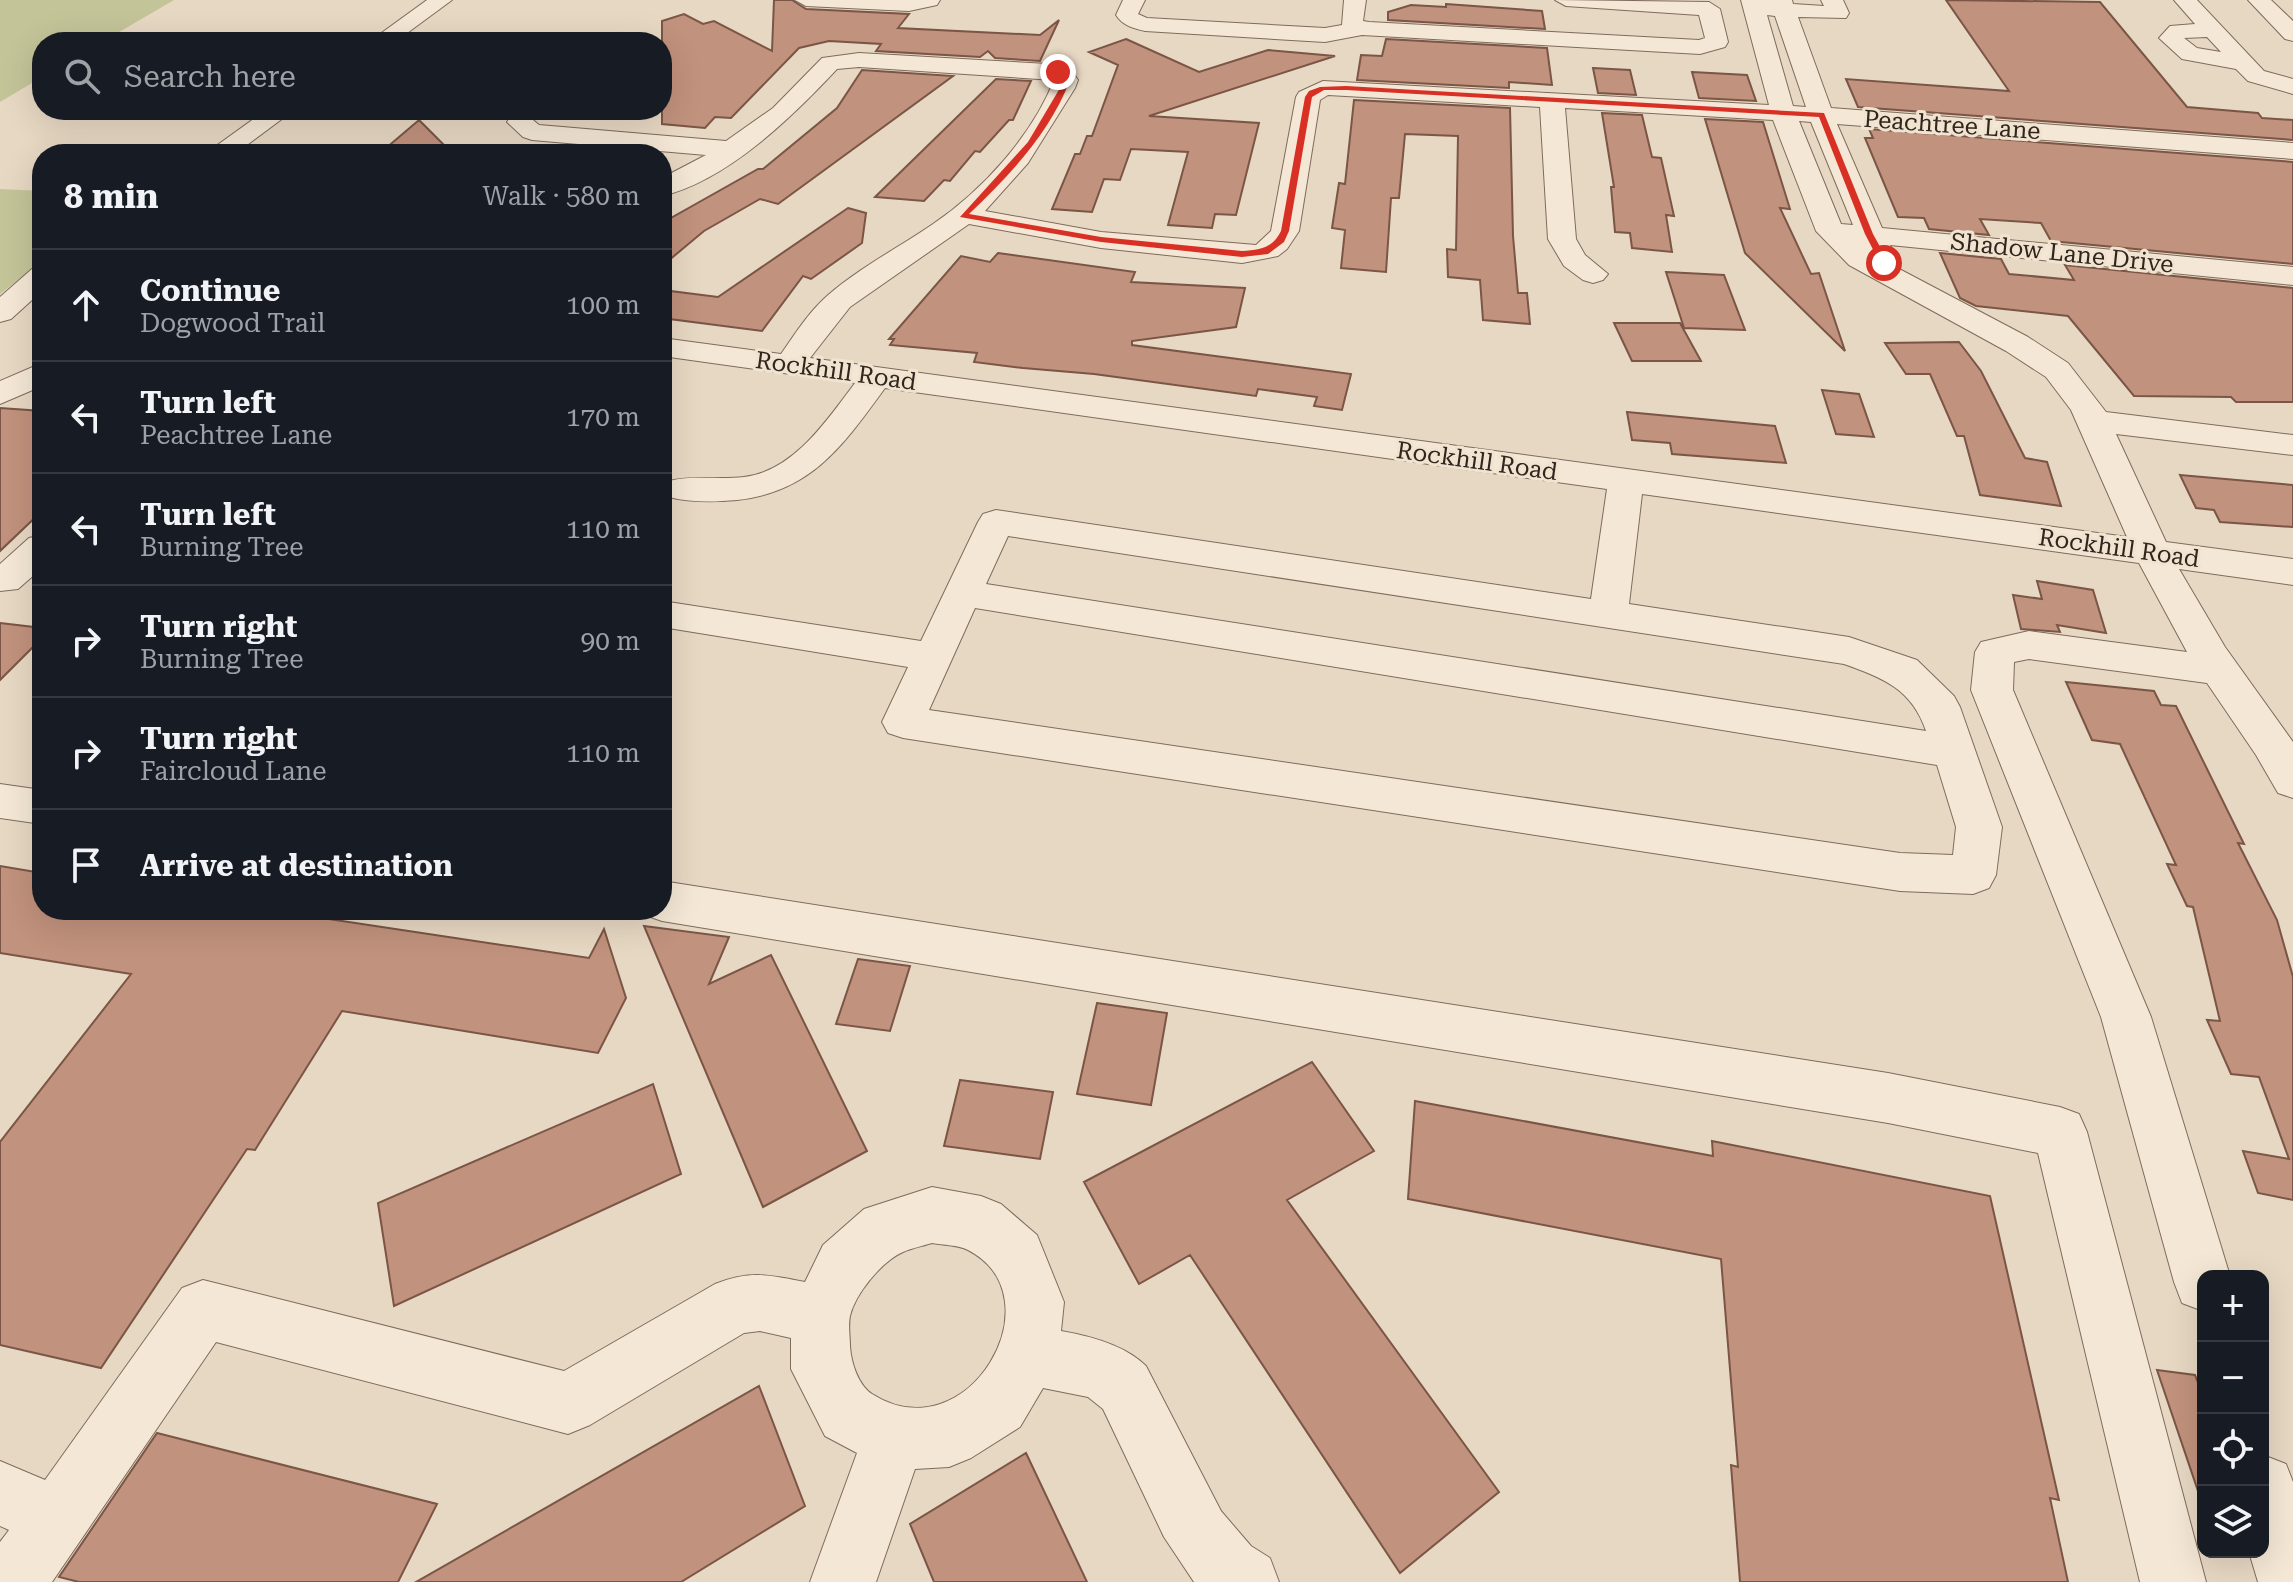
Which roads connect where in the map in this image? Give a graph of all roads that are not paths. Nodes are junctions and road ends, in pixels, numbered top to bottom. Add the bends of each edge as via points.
1 (441, 0) edge
2 (806, 0) edge
3 (929, 0) edge
4 (1134, 0) edge
5 (1355, 0) edge
6 (1566, 0) edge
7 (1832, 0) edge
8 (2185, 0) edge
9 (2259, 0) edge
10 (1782, 5) edge
11 (1731, 6) edge
12 (1363, 28) junction
13 (2214, 30) junction
14 (395, 32) edge
15 (2293, 34) edge
16 (2244, 63) junction
17 (2293, 87) edge
18 (1552, 100) junction
19 (1783, 113) junction
20 (1821, 115) junction
21 (267, 120) edge
22 (520, 120) edge
23 (233, 144) edge
24 (732, 149) junction
25 (2293, 151) edge
26 (672, 182) edge
27 (962, 215) junction
28 (1830, 231) junction
29 (1869, 234) junction
30 (1593, 274) dead end
31 (2293, 276) edge
32 (1894, 277) junction
33 (32, 284) edge
34 (0, 313) edge
35 (672, 348) edge
36 (790, 364) junction
37 (877, 376) junction
38 (32, 378) edge
39 (0, 394) edge
40 (2093, 421) junction
41 (2293, 445) edge
42 (1626, 482) junction
43 (672, 493) edge
44 (2150, 552) junction
45 (32, 560) edge
46 (2293, 572) edge
47 (16, 581) edge
48 (963, 593) junction
49 (1608, 615) junction
50 (672, 616) edge
51 (933, 657) junction
52 (2222, 671) junction
53 (1956, 752) junction
54 (2293, 781) edge
55 (0, 801) edge
56 (32, 806) edge
57 (672, 903) edge
58 (2200, 1270) edge
59 (820, 1315) junction
60 (1029, 1356) junction
61 (894, 1439) junction
62 (0, 1493) edge
63 (2269, 1507) edge
64 (57, 1518) junction
65 (12, 1582) edge
66 (843, 1582) edge
67 (1246, 1582) edge
68 (2173, 1582) edge
69 (2291, 1582) edge

1 - 14 street
2 - 3 street via 909,5
4 - 12 street via 1127,15 1145,24 1286,22 1325,35
5 - 12 street via 1352,24
6 - 11 street
7 - 10 street via 1838,13
8 - 13 street
9 - 15 street
10 - 11 street
10 - 20 street
11 - 12 street via 1717,42 1700,47
11 - 19 street
13 - 16 street
13 - 16 street via 2178,31 2170,38 2190,54
16 - 17 street via 2256,76
18 - 19 street, Peachtree Lane
18 - 27 street, Peachtree Lane via 1323,88 1308,97 1285,231 1265,252 1101,240
18 - 30 street via 1562,239 1574,260
19 - 20 street, Peachtree Lane
19 - 28 street
20 - 25 street, Peachtree Lane
20 - 29 street
21 - 23 street
22 - 24 street via 532,132
24 - 26 street
24 - 27 street via 788,107 830,63 859,60 1058,72 1066,80 1032,143
27 - 36 street via 839,301
28 - 29 street, Shadow Lane Drive
28 - 32 street via 1859,259
29 - 31 street, Shadow Lane Drive
29 - 32 street
32 - 40 street via 2057,370
33 - 34 street
35 - 36 street, Rockhill Road
36 - 37 street, Rockhill Road
37 - 42 street, Rockhill Road
37 - 43 street via 802,467 760,487
38 - 39 street
40 - 41 street
40 - 44 street
42 - 44 street, Rockhill Road
42 - 49 street
44 - 46 street, Rockhill Road
44 - 52 street
45 - 47 street
48 - 49 street via 996,522
48 - 51 street
48 - 53 street
49 - 53 street via 1849,651 1903,670 1939,707
50 - 51 street
51 - 53 street via 903,722 1900,872 1973,875 1979,827
52 - 54 street
52 - 58 street via 2029,645 1995,652 1992,690 2126,1017
55 - 56 street
57 - 68 street via 1888,1098 2060,1132
59 - 60 street via 843,1265 884,1229 932,1215 981,1224 1017,1255 1035,1302
59 - 61 street via 821,1369 847,1414
59 - 64 street via 760,1302 736,1305 568,1403 203,1309
60 - 61 street via 998,1405 949,1436
60 - 67 street via 1095,1369 1116,1380 1134,1402 1206,1548
61 - 66 street
62 - 64 street
63 - 69 street
64 - 65 street

